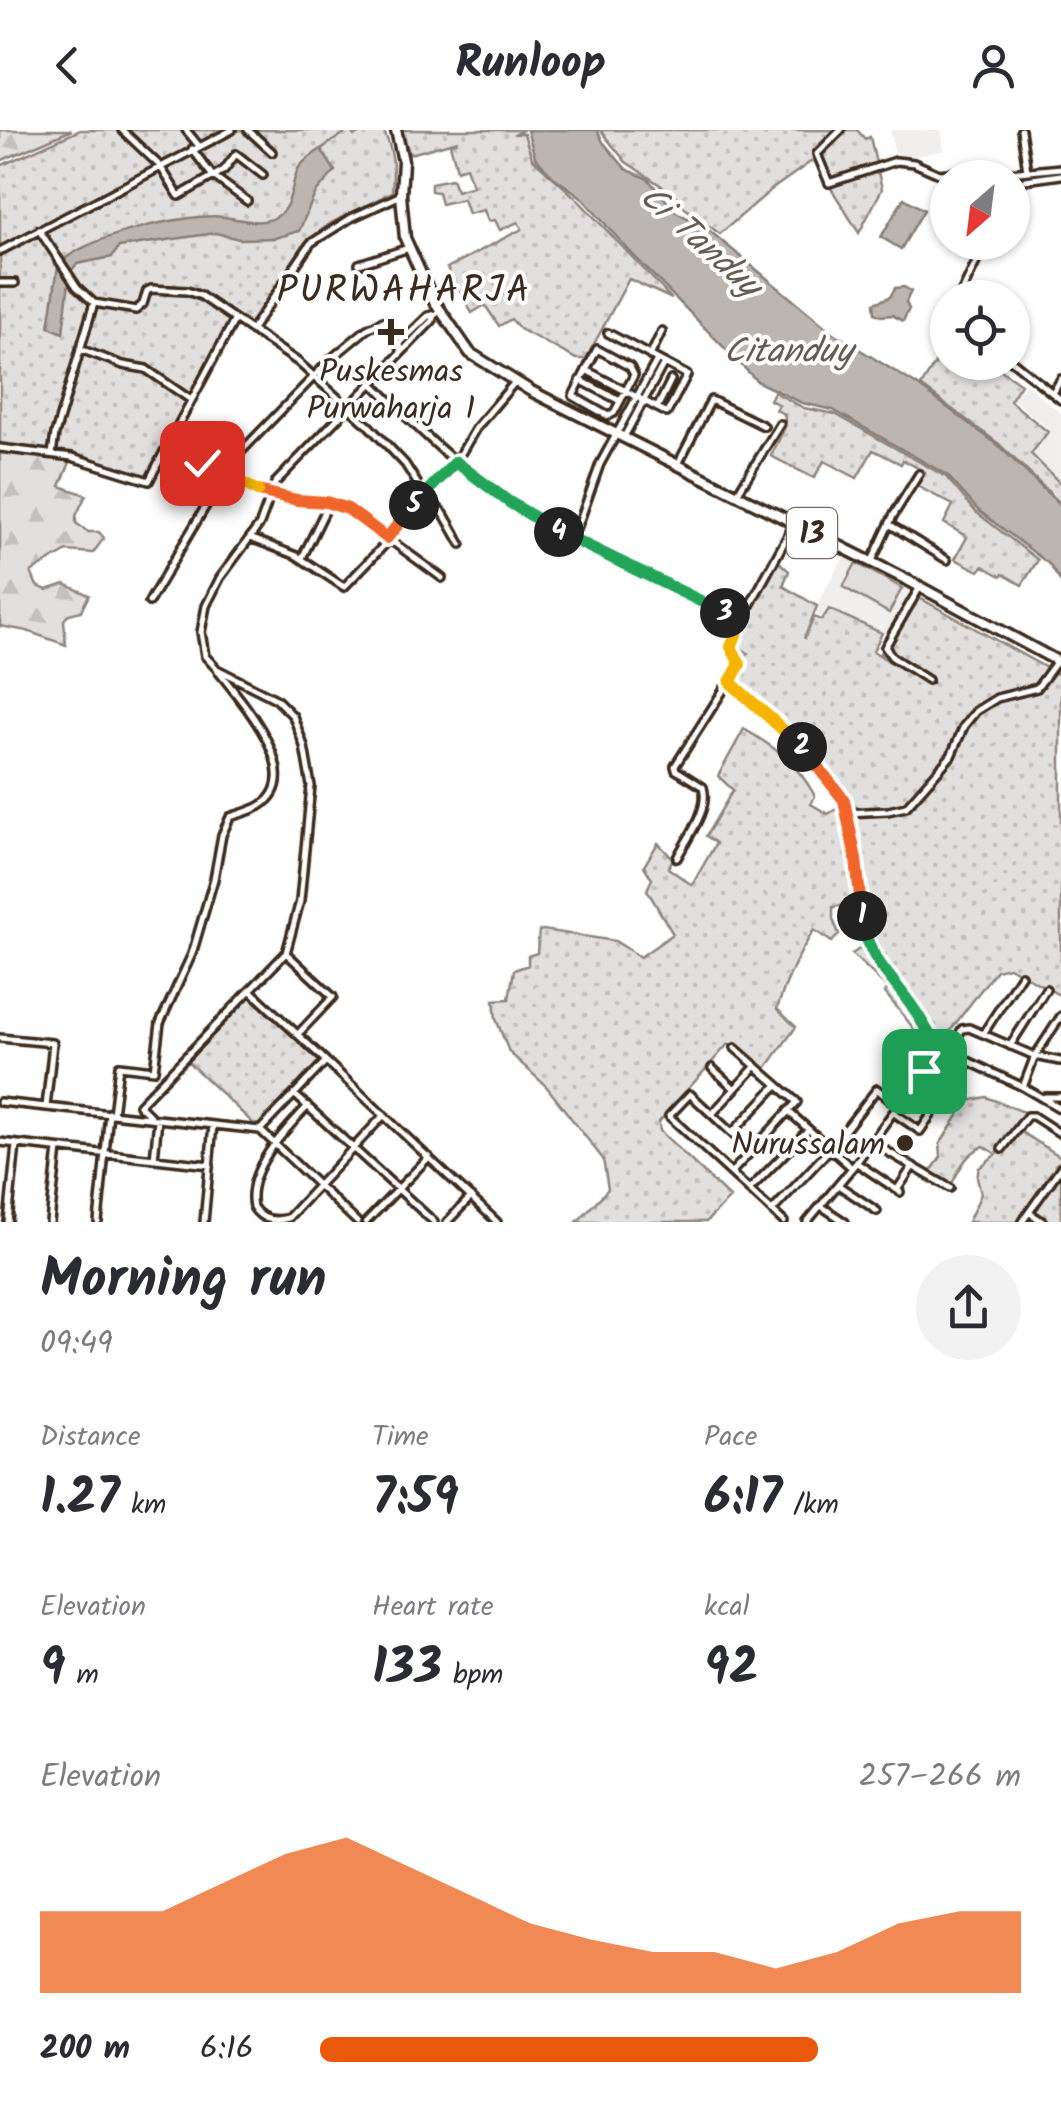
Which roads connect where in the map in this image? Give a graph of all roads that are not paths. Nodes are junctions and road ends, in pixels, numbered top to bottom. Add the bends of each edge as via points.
1 (122, 130) edge
2 (186, 130) edge
3 (232, 130) edge
4 (248, 130) edge
5 (841, 130) edge
6 (1021, 130) edge
7 (396, 131) edge
8 (196, 148) junction
9 (272, 152) dead end
10 (1025, 160) edge
11 (160, 166) junction
12 (930, 170) edge
13 (1030, 171) edge
14 (1061, 171) edge
15 (212, 175) junction
16 (263, 175) dead end
17 (1030, 179) edge
18 (401, 195) junction
19 (248, 201) dead end
20 (38, 229) junction
21 (409, 248) junction
22 (0, 251) edge
23 (359, 264) dead end
24 (0, 283) edge
25 (15, 283) dead end
26 (94, 303) junction
27 (437, 313) junction
28 (236, 318) junction
29 (383, 321) dead end
30 (252, 328) junction
31 (662, 332) dead end
32 (608, 334) dead end
33 (80, 349) junction
34 (650, 356) junction
35 (660, 362) junction
36 (586, 370) junction
37 (314, 375) junction
38 (1030, 375) edge
39 (1061, 379) edge
40 (580, 380) junction
41 (671, 380) dead end
42 (370, 382) junction
43 (515, 382) junction
44 (625, 392) junction
45 (1053, 393) junction
46 (640, 399) junction
47 (191, 400) junction
48 (1061, 400) edge
49 (620, 402) junction
50 (347, 405) junction
51 (657, 408) junction
52 (780, 424) dead end
53 (764, 426) dead end
54 (621, 435) junction
55 (168, 444) junction
56 (0, 448) edge
57 (52, 454) junction
58 (456, 462) junction
59 (678, 464) junction
60 (920, 474) dead end
61 (224, 476) junction
62 (270, 494) junction
63 (424, 494) junction
64 (737, 494) junction
65 (329, 503) junction
66 (794, 524) junction
67 (889, 524) junction
68 (250, 538) junction
69 (388, 540) junction
70 (573, 540) junction
71 (461, 544) dead end
72 (302, 558) junction
73 (947, 560) dead end
74 (871, 563) junction
75 (442, 578) dead end
76 (920, 587) junction
77 (149, 602) dead end
78 (742, 620) junction
79 (1059, 662) edge
80 (217, 669) junction
81 (928, 680) dead end
82 (730, 682) junction
83 (846, 814) junction
84 (677, 858) dead end
85 (286, 953) junction
86 (1021, 974) dead end
87 (1046, 989) dead end
88 (250, 990) junction
89 (1061, 1016) edge
90 (298, 1034) junction
91 (983, 1034) junction
92 (0, 1038) edge
93 (1010, 1046) junction
94 (735, 1048) dead end
95 (949, 1052) junction
96 (940, 1054) junction
97 (1035, 1056) junction
98 (326, 1061) junction
99 (968, 1061) junction
100 (1060, 1061) edge
101 (756, 1066) junction
102 (712, 1068) dead end
103 (777, 1085) junction
104 (1023, 1087) junction
105 (735, 1089) junction
106 (294, 1094) junction
107 (0, 1102) edge
108 (1061, 1103) edge
109 (138, 1105) junction
110 (308, 1106) junction
111 (46, 1107) junction
112 (896, 1110) junction
113 (788, 1111) junction
114 (111, 1114) junction
115 (712, 1114) junction
116 (384, 1115) junction
117 (128, 1116) junction
118 (155, 1119) junction
119 (214, 1125) junction
120 (260, 1130) junction
121 (808, 1130) junction
122 (732, 1133) junction
123 (1061, 1134) edge
124 (0, 1142) edge
125 (871, 1142) junction
126 (273, 1143) junction
127 (16, 1144) junction
128 (353, 1148) junction
129 (1002, 1148) dead end
130 (58, 1149) junction
131 (830, 1149) junction
132 (751, 1151) junction
133 (104, 1154) junction
134 (428, 1157) junction
135 (154, 1159) junction
136 (210, 1164) junction
137 (854, 1165) junction
138 (912, 1166) junction
139 (1061, 1167) edge
140 (731, 1173) junction
141 (318, 1186) junction
142 (838, 1186) junction
143 (950, 1188) dead end
144 (398, 1189) junction
145 (750, 1190) junction
146 (471, 1197) junction
147 (820, 1206) junction
148 (877, 1211) dead end
149 (772, 1212) junction
150 (1030, 1212) junction
151 (8, 1222) edge
152 (50, 1222) edge
153 (98, 1222) edge
154 (204, 1222) edge
155 (357, 1222) edge
156 (366, 1222) edge
157 (434, 1222) edge
158 (447, 1222) edge
159 (497, 1222) edge
160 (784, 1222) edge
161 (808, 1222) edge
162 (845, 1222) edge
163 (1022, 1222) edge
164 (1043, 1222) edge

1 - 11 street
2 - 8 street
3 - 8 street
4 - 9 street
5 - 12 street via 817,154 828,182 896,161
6 - 10 street
7 - 18 highway, 13
8 - 11 street
8 - 15 street
11 - 15 street via 180,196
11 - 20 street
13 - 14 street
14 - 17 street
15 - 16 street via 238,154
15 - 19 street
18 - 21 highway, 13
18 - 30 street via 311,244
20 - 22 street
20 - 26 street
21 - 23 street
21 - 27 highway, 13
24 - 25 street
26 - 28 street via 136,310 147,291 187,291
26 - 33 street
27 - 42 street
27 - 43 highway, 13 via 470,353
28 - 30 street
28 - 47 street
29 - 37 street
30 - 37 street
31 - 34 street
32 - 34 street
33 - 47 street via 146,369
33 - 57 street
34 - 35 street
35 - 46 street
35 - 51 street via 686,375 667,413
36 - 40 street
36 - 44 street
36 - 44 street via 597,349 630,367 634,375
37 - 50 street
37 - 61 street
38 - 45 street
39 - 45 street
40 - 49 street
40 - 49 street via 574,399 608,416
41 - 51 street
42 - 50 street
42 - 58 street
43 - 54 highway, 13
43 - 58 street
44 - 46 street
44 - 49 street
45 - 48 street
46 - 51 street
46 - 54 street
47 - 55 street
50 - 62 street
50 - 63 street via 405,464
52 - 64 street
53 - 59 street via 711,400
54 - 59 highway, 13
54 - 70 street via 600,464
55 - 57 street via 149,481
55 - 61 street
56 - 57 street
58 - 63 street
58 - 70 street
59 - 64 highway, 13
60 - 67 street
61 - 62 street
61 - 77 street
62 - 65 street
62 - 68 street
63 - 69 street
63 - 71 street
64 - 66 highway, 13
65 - 69 street via 354,512
65 - 72 street
66 - 74 highway, 13
66 - 78 street
67 - 73 street
67 - 74 street
68 - 72 street
68 - 80 street via 220,578 202,621 206,656
69 - 72 street via 344,588
69 - 75 street
70 - 78 street
74 - 76 highway, 13
76 - 79 highway, 13
76 - 81 street via 885,647
78 - 82 street via 731,647 740,664
79 - 83 street via 1037,688 976,711 951,756 906,806
80 - 85 street via 276,699 293,716 304,746 311,786 300,901
80 - 114 street via 272,744 276,780 262,805 230,817 192,954 160,1022 154,1070 119,1066
82 - 83 street via 796,740 837,788
82 - 84 street via 675,766 705,792
83 - 96 street via 866,944
85 - 88 street
85 - 90 street via 333,997
86 - 91 street
87 - 93 street
88 - 90 street
88 - 109 street
89 - 97 street
90 - 98 street
91 - 93 street
91 - 95 street via 962,1029
92 - 111 street via 53,1043
93 - 97 street
94 - 101 street
95 - 96 street
95 - 99 street
96 - 112 street
97 - 100 street
97 - 104 street
98 - 106 street
98 - 116 street
99 - 104 street
99 - 112 street via 922,1129
101 - 103 street
101 - 105 street
102 - 105 street
103 - 113 street via 796,1102
103 - 122 street
104 - 108 street
105 - 115 street
106 - 110 street
106 - 120 street
107 - 111 street
109 - 117 street
109 - 118 street
110 - 126 street
110 - 128 street
111 - 114 street
112 - 125 street
112 - 131 street via 877,1089
113 - 121 street
113 - 132 street
114 - 117 street
114 - 133 street
115 - 122 street
115 - 140 street via 690,1094 669,1116
116 - 128 street
116 - 134 street
117 - 118 street
118 - 119 street
118 - 135 street
119 - 120 street
119 - 136 street
120 - 126 street
121 - 131 street
121 - 145 street
122 - 132 street
123 - 129 street via 1027,1116
124 - 127 street
125 - 137 street
125 - 138 street
126 - 141 street
126 - 141 street via 252,1194 259,1215 284,1220
127 - 130 street
127 - 151 street
128 - 141 street
128 - 144 street
130 - 133 street
130 - 152 street
131 - 137 street
131 - 149 street
132 - 140 street
133 - 135 street
133 - 153 street
134 - 144 street
134 - 146 street
135 - 136 street
136 - 154 street
137 - 138 street via 898,1191
137 - 142 street
138 - 143 street
139 - 150 street
140 - 145 street
141 - 155 street
142 - 147 street
142 - 148 street
144 - 156 street
144 - 157 street
145 - 149 street
146 - 158 street
146 - 159 street
147 - 161 street
147 - 162 street
149 - 160 street
150 - 163 street
150 - 164 street

